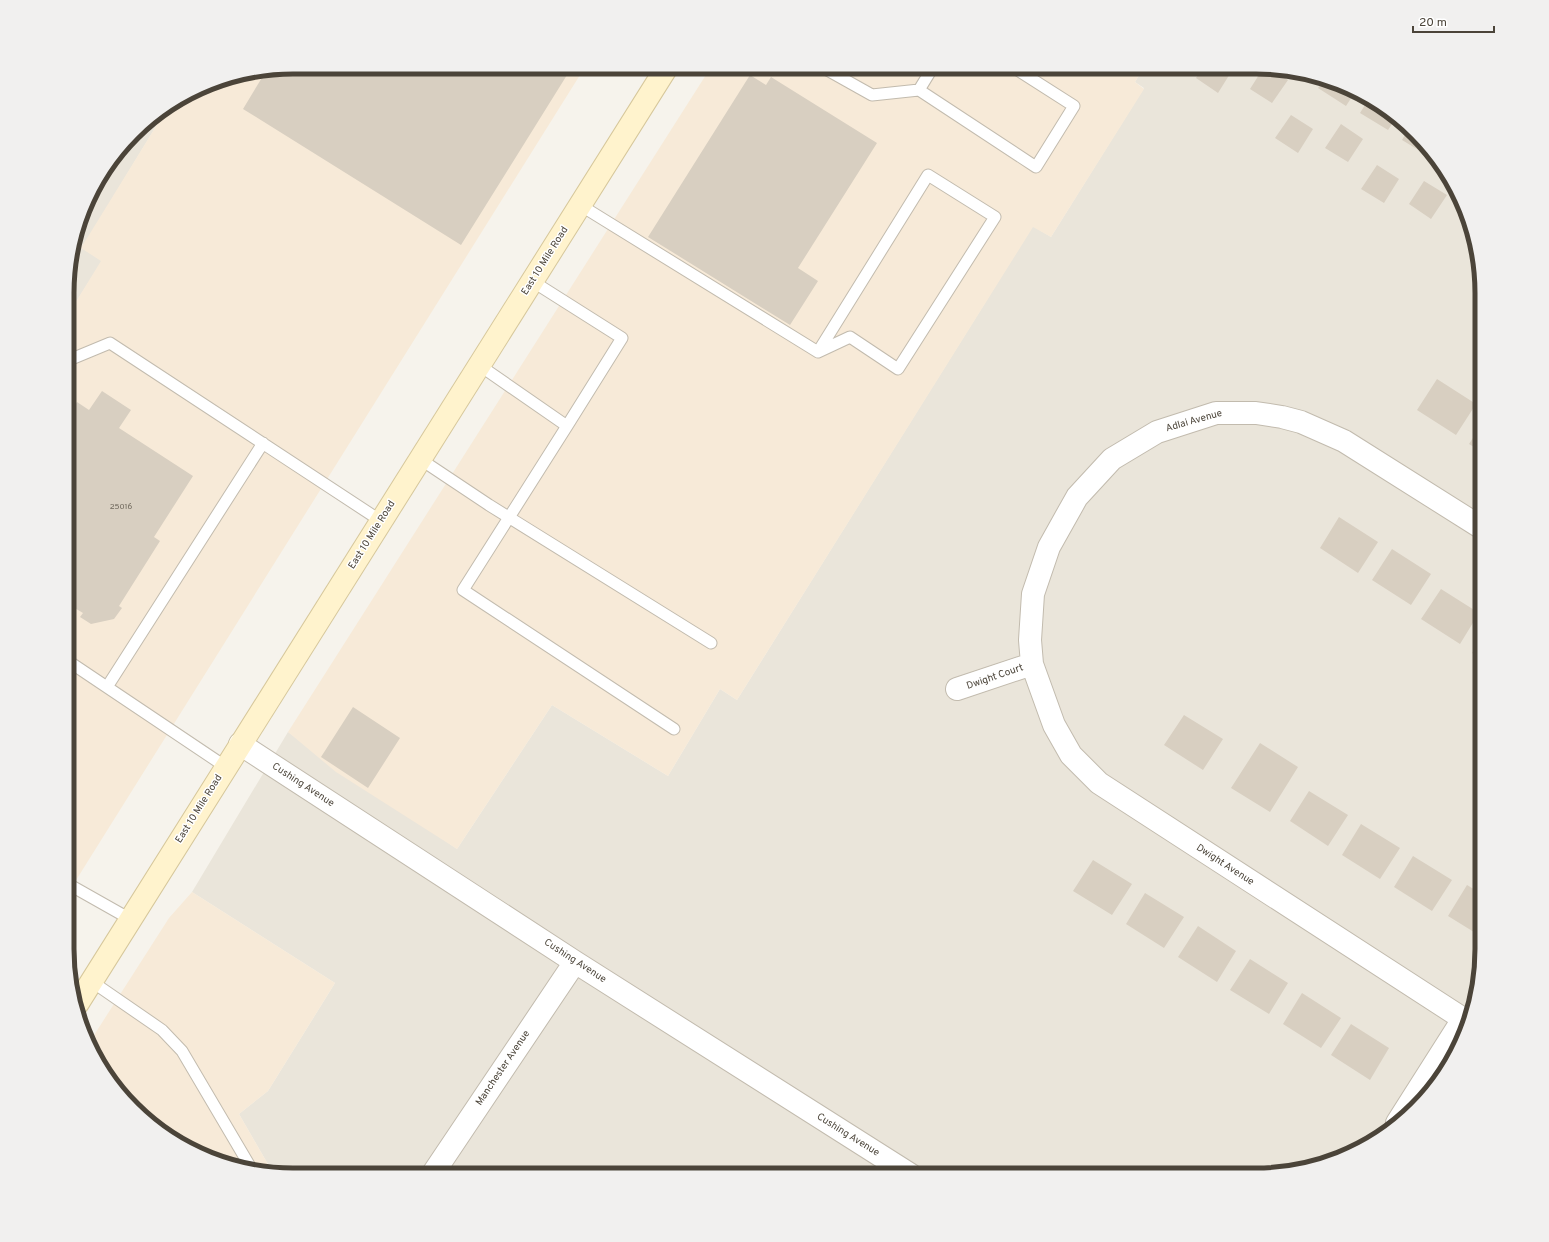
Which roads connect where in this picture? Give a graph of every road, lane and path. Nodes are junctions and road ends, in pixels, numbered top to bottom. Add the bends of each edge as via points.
1 (663, 74) edge
2 (834, 74) edge
3 (929, 74) edge
4 (1024, 74) edge
5 (918, 90) junction
6 (580, 206) junction
7 (532, 281) junction
8 (818, 352) junction
9 (74, 358) edge
10 (479, 365) junction
11 (567, 426) junction
12 (263, 443) junction
13 (420, 458) junction
14 (509, 517) junction
15 (381, 521) junction
16 (1475, 524) edge
17 (711, 643) dead end
18 (1032, 664) junction
19 (74, 665) edge
20 (107, 687) junction
21 (957, 689) dead end
22 (674, 729) dead end
23 (240, 744) junction
24 (226, 767) junction
25 (74, 887) edge
26 (130, 919) junction
27 (575, 962) junction
28 (92, 981) junction
29 (80, 1000) edge
30 (1463, 1020) edge
31 (1459, 1029) edge
32 (1408, 1107) edge
33 (248, 1164) edge
34 (437, 1168) edge
35 (886, 1168) edge

1 - 6 main road, East 10 Mile Road
2 - 5 lane via 872,95
3 - 5 lane
4 - 5 lane via 1074,106 1036,167
6 - 7 main road, East 10 Mile Road
6 - 8 lane
7 - 10 main road, East 10 Mile Road
7 - 11 lane via 622,338
8 - 8 lane via 850,337 898,369 995,217 928,175
9 - 12 lane via 110,344
10 - 11 lane
10 - 13 main road, East 10 Mile Road
11 - 14 lane
12 - 15 lane
12 - 20 lane
13 - 14 lane
13 - 15 main road, East 10 Mile Road
14 - 17 lane
14 - 22 lane via 463,590
15 - 23 main road, East 10 Mile Road
16 - 18 street, Adlai Avenue via 1344,441 1321,430 1282,417 1256,412 1216,413 1157,432 1112,459 1077,497 1049,547 1033,594 1030,640
18 - 21 street, Dwight Court
18 - 30 street, Dwight Avenue via 1054,725 1071,755 1099,783
19 - 20 lane
20 - 24 lane
23 - 24 main road, East 10 Mile Road
23 - 27 street, Cushing Avenue
24 - 26 main road, East 10 Mile Road
25 - 26 lane
26 - 28 main road, East 10 Mile Road
27 - 34 street, Manchester Avenue
27 - 35 street, Cushing Avenue
28 - 29 main road, East 10 Mile Road
28 - 33 lane via 162,1030 182,1052
31 - 32 street

